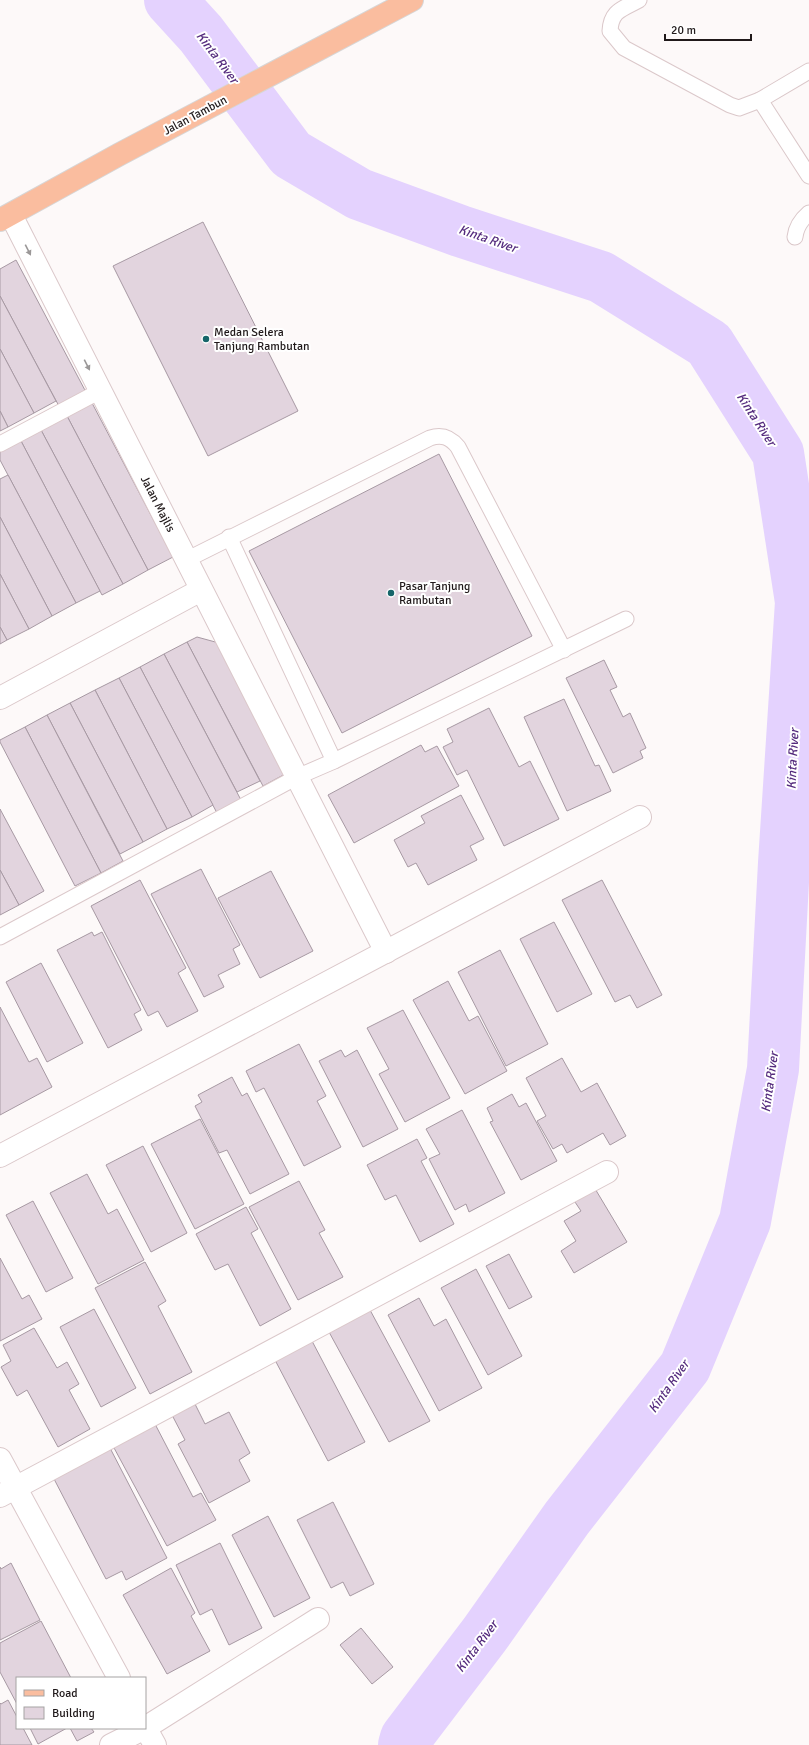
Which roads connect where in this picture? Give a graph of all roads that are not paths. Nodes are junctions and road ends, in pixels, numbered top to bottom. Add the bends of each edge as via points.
1 (639, 0) edge
2 (408, 1) edge
3 (809, 71) edge
4 (760, 100) junction
5 (809, 176) edge
6 (809, 213) edge
7 (5, 218) edge
8 (795, 237) dead end
9 (100, 391) junction
10 (0, 444) edge
11 (229, 537) junction
12 (186, 560) junction
13 (202, 590) junction
14 (626, 619) dead end
15 (564, 650) junction
16 (0, 698) edge
17 (334, 761) junction
18 (297, 777) junction
19 (640, 817) dead end
20 (0, 937) edge
21 (386, 952) junction
22 (0, 1156) edge
23 (607, 1172) dead end
24 (0, 1458) edge
25 (8, 1491) edge
26 (318, 1619) dead end
27 (118, 1677) edge
28 (146, 1727) edge
29 (143, 1729) edge
30 (146, 1729) edge
31 (112, 1745) edge
32 (155, 1745) edge

1 - 4 lane via 616,12 610,20 610,30 624,48 730,105 739,108
2 - 7 main road, Jalan Tambun
3 - 4 lane
4 - 5 lane
6 - 8 lane via 796,231
7 -> 9 street, Jalan Majlis
9 - 10 lane
9 - 12 street, Jalan Majlis
11 - 12 lane
11 - 15 lane via 430,438 446,436 458,447
11 - 17 lane
12 - 13 street, Jalan Majlis
13 - 16 street
13 - 18 street, Jalan Majlis
14 - 15 lane
15 - 17 lane
17 - 18 lane
18 - 20 lane
18 - 21 street, Jalan Majlis
19 - 21 street
21 - 22 street
23 - 25 street
24 - 25 street
25 - 27 street
26 - 28 street
29 - 31 street
30 - 32 street

